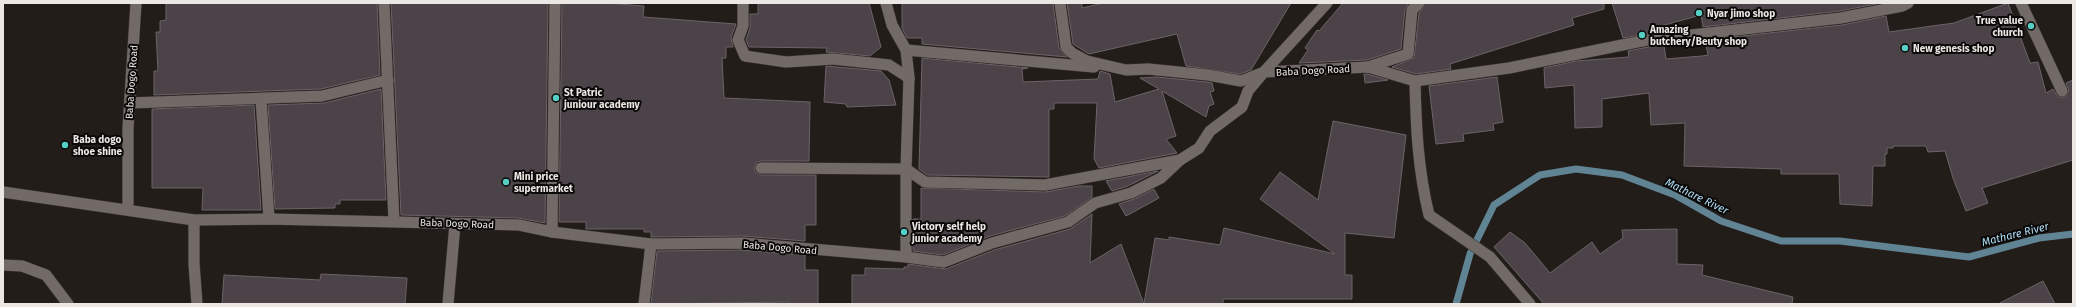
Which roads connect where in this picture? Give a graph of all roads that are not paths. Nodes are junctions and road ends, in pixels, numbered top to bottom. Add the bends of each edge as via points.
1 (136, 3) edge
2 (384, 3) edge
3 (555, 3) edge
4 (743, 3) edge
5 (886, 3) edge
6 (1060, 3) edge
7 (1327, 3) edge
8 (1418, 3) edge
9 (1908, 3) edge
10 (2021, 3) edge
11 (906, 50) junction
12 (1368, 67) junction
13 (1126, 70) junction
14 (1264, 72) junction
15 (909, 78) junction
16 (388, 80) junction
17 (1415, 81) junction
18 (2062, 91) dead end
19 (261, 99) junction
20 (130, 103) junction
21 (1180, 160) junction
22 (762, 168) dead end
23 (906, 169) junction
24 (3, 192) edge
25 (128, 210) junction
26 (269, 219) junction
27 (194, 220) junction
28 (394, 221) junction
29 (455, 224) junction
30 (552, 232) junction
31 (651, 244) junction
32 (906, 256) junction
33 (3, 265) edge
34 (68, 304) edge
35 (197, 304) edge
36 (448, 304) edge
37 (644, 304) edge
38 (1530, 304) edge

1 - 20 street, Baba Dogo Road
2 - 16 street
3 - 30 street
4 - 15 street via 743,26 738,40 745,56 786,62 833,59 889,65
5 - 11 street via 892,25
6 - 13 street via 1066,47 1088,61
7 - 14 street
8 - 12 street via 1412,10 1408,54
9 - 17 street via 1842,18 1647,40 1509,68
10 - 18 street
11 - 13 street
11 - 15 street
12 - 14 street, Baba Dogo Road
12 - 17 street
13 - 14 street via 1148,69 1208,74 1241,81
14 - 21 street, Baba Dogo Road via 1248,91 1242,107 1210,132 1200,148
15 - 23 street
16 - 19 street via 322,96
16 - 28 street
17 - 38 street via 1421,184 1429,215 1490,256
19 - 20 street
19 - 26 street
20 - 25 street, Baba Dogo Road
21 - 23 street via 1045,185 925,182
21 - 32 street, Baba Dogo Road via 1161,178 1131,193 1095,203 1068,222 992,243 944,262
22 - 23 street
23 - 32 street
24 - 25 street, Baba Dogo Road
25 - 27 street, Baba Dogo Road
26 - 27 street, Baba Dogo Road
26 - 28 street, Baba Dogo Road
27 - 35 street
28 - 29 street, Baba Dogo Road
29 - 30 street, Baba Dogo Road via 519,225
29 - 36 street
30 - 31 street, Baba Dogo Road
31 - 32 street, Baba Dogo Road via 742,243
31 - 37 street
33 - 34 street via 22,266 46,274

